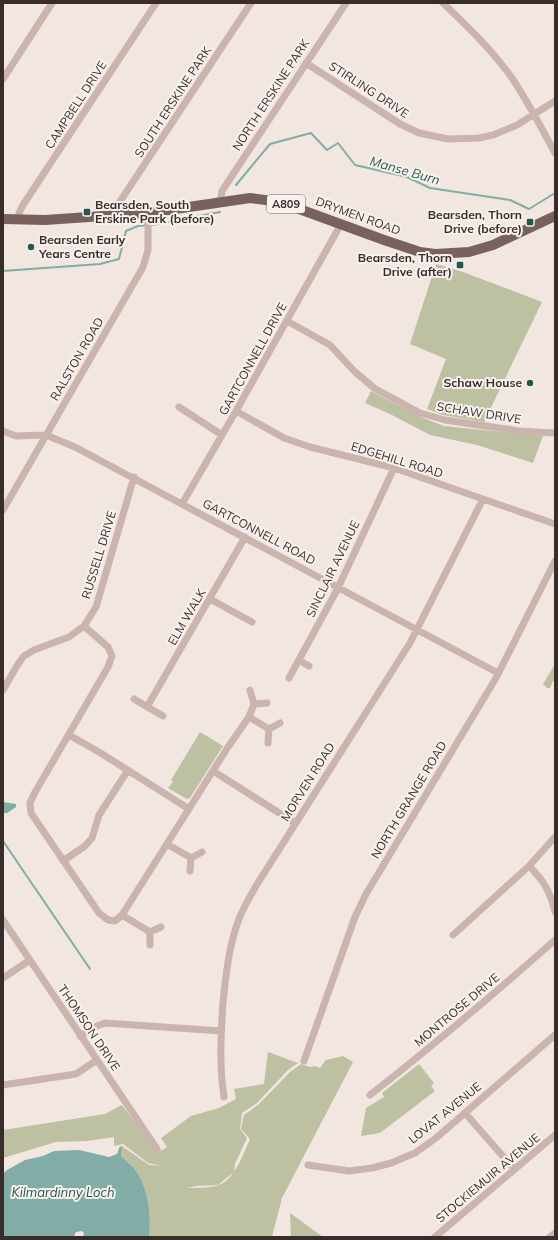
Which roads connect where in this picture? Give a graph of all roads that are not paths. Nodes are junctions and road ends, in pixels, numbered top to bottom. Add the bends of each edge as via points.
1 (52, 3) edge
2 (156, 3) edge
3 (251, 3) edge
4 (346, 3) edge
5 (443, 3) edge
6 (306, 63) junction
7 (3, 79) edge
8 (555, 101) edge
9 (535, 115) junction
10 (555, 153) edge
11 (220, 202) junction
12 (116, 215) junction
13 (148, 216) junction
14 (555, 216) edge
15 (3, 219) edge
16 (18, 220) junction
17 (341, 224) junction
18 (287, 320) junction
19 (179, 407) dead end
20 (236, 411) junction
21 (3, 431) edge
22 (555, 433) edge
23 (222, 434) junction
24 (46, 435) junction
25 (394, 468) junction
26 (134, 477) junction
27 (483, 499) junction
28 (182, 504) junction
29 (3, 510) edge
30 (555, 524) edge
31 (245, 537) junction
32 (555, 561) edge
33 (338, 587) junction
34 (210, 599) junction
35 (252, 622) dead end
36 (84, 626) junction
37 (417, 629) junction
38 (299, 660) junction
39 (309, 666) dead end
40 (498, 673) junction
41 (289, 678) dead end
42 (3, 690) edge
43 (250, 690) dead end
44 (134, 700) dead end
45 (266, 703) dead end
46 (254, 704) junction
47 (147, 707) junction
48 (163, 716) dead end
49 (249, 717) junction
50 (280, 723) dead end
51 (269, 729) junction
52 (69, 735) junction
53 (268, 743) dead end
54 (128, 770) junction
55 (213, 771) junction
56 (189, 809) junction
57 (295, 824) junction
58 (555, 837) edge
59 (167, 844) junction
60 (202, 852) dead end
61 (191, 858) junction
62 (63, 861) junction
63 (529, 866) junction
64 (190, 871) dead end
65 (555, 912) edge
66 (122, 915) junction
67 (3, 920) edge
68 (161, 926) dead end
69 (150, 932) junction
70 (453, 935) dead end
71 (555, 940) edge
72 (150, 945) dead end
73 (30, 960) junction
74 (3, 978) edge
75 (221, 1031) junction
76 (555, 1035) edge
77 (80, 1036) junction
78 (97, 1060) junction
79 (304, 1061) dead end
80 (3, 1085) edge
81 (370, 1095) dead end
82 (224, 1097) dead end
83 (465, 1113) junction
84 (555, 1135) edge
85 (157, 1149) dead end
86 (308, 1165) dead end
87 (514, 1169) junction
88 (555, 1233) edge
89 (435, 1237) edge
90 (550, 1237) edge

1 - 7 street
2 - 16 street, CAMPBELL DRIVE via 23,205
3 - 12 street, SOUTH ERSKINE PARK via 117,206
4 - 6 street, NORTH ERSKINE PARK
5 - 9 street via 496,58
6 - 9 street, STIRLING DRIVE via 400,124 430,136 479,138 508,130
6 - 11 street, NORTH ERSKINE PARK via 222,191
8 - 9 street, STIRLING DRIVE
9 - 10 street
11 - 13 main road, DRYMEN ROAD / A809
11 - 17 main road, DRYMEN ROAD / A809 via 250,198 280,202
12 - 13 main road, DRYMEN ROAD / A809
12 - 16 main road, DRYMEN ROAD / A809
13 - 24 street, RALSTON ROAD via 148,250 143,267
14 - 17 main road, DRYMEN ROAD / A809 via 493,245 468,252 447,254 420,252
15 - 16 main road, DRYMEN ROAD / A809
17 - 18 street, GARTCONNELL DRIVE
18 - 20 street, GARTCONNELL DRIVE
18 - 22 street, SCHAW DRIVE via 330,345 374,388 420,413 445,420 519,431
19 - 23 street
20 - 23 street, GARTCONNELL DRIVE
20 - 25 street, EDGEHILL ROAD via 284,438
21 - 24 street, GARTCONNELL ROAD via 16,436
23 - 28 street, GARTCONNELL DRIVE
24 - 26 street, GARTCONNELL ROAD
24 - 29 street, RALSTON ROAD
25 - 27 street, EDGEHILL ROAD
25 - 33 street, SINCLAIR AVENUE
26 - 28 street, GARTCONNELL ROAD
26 - 36 street, RUSSELL DRIVE via 96,607
27 - 30 street, EDGEHILL ROAD
27 - 37 street, MORVEN ROAD
28 - 31 street, GARTCONNELL ROAD
31 - 33 street, GARTCONNELL ROAD
31 - 34 street, ELM WALK
32 - 40 street, NORTH GRANGE ROAD
33 - 37 street, GARTCONNELL ROAD
33 - 38 street, SINCLAIR AVENUE
34 - 35 street
34 - 47 street, ELM WALK via 169,677
36 - 42 street, RUSSELL DRIVE via 69,637 24,656
36 - 52 street via 108,647 112,656
37 - 40 street, GARTCONNELL ROAD
37 - 57 street, MORVEN ROAD
38 - 39 street
38 - 41 street, SINCLAIR AVENUE
40 - 79 street, NORTH GRANGE ROAD via 366,894 355,917
43 - 46 street
44 - 47 street
45 - 46 street
46 - 49 street
47 - 48 street
49 - 51 street
49 - 55 street
50 - 51 street
51 - 53 street
52 - 54 street
52 - 62 street via 30,803 31,813
54 - 56 street
54 - 62 street via 99,815 92,838
55 - 56 street
55 - 57 street
56 - 59 street
57 - 75 street, MORVEN ROAD via 239,918 225,980
58 - 63 street
59 - 61 street
59 - 66 street
60 - 61 street
61 - 64 street
62 - 66 street via 99,913 108,920 116,921
63 - 65 street via 548,888
63 - 70 street
66 - 69 street
67 - 73 street, THOMSON DRIVE
68 - 69 street
69 - 72 street
71 - 81 street, MONTROSE DRIVE
73 - 74 street
73 - 77 street, THOMSON DRIVE
75 - 77 street via 105,1023
75 - 82 street, MORVEN ROAD via 221,1080
76 - 83 street, LOVAT AVENUE
77 - 78 street, THOMSON DRIVE
78 - 80 street via 76,1074
78 - 85 street, THOMSON DRIVE
83 - 86 street, LOVAT AVENUE via 415,1153 392,1164 349,1171
83 - 87 street
84 - 87 street, STOCKIEMUIR AVENUE
87 - 89 street, STOCKIEMUIR AVENUE
88 - 90 street

